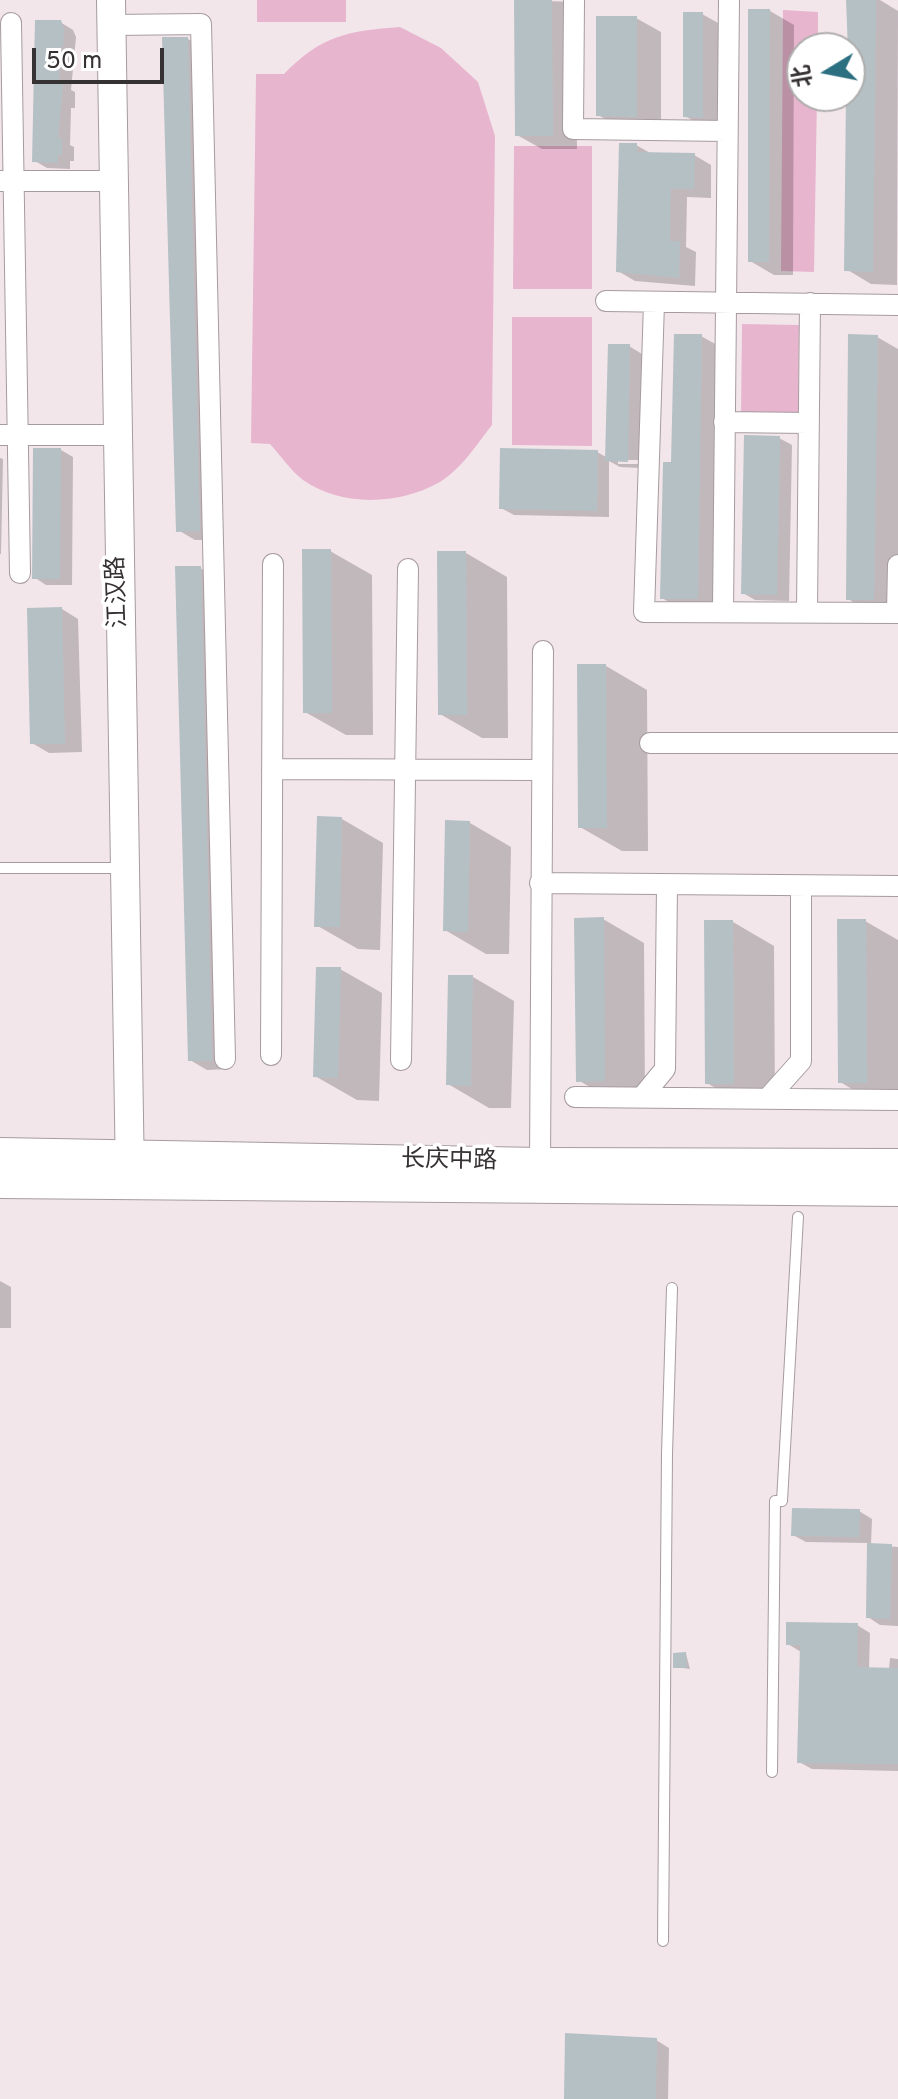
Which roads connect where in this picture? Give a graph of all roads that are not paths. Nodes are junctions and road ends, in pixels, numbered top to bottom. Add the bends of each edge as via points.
1 (574, 0) edge
2 (729, 0) edge
3 (111, 12) edge
4 (11, 23) dead end
5 (727, 131) junction
6 (7, 181) edge
7 (113, 181) junction
8 (606, 301) dead end
9 (654, 303) junction
10 (810, 303) junction
11 (725, 304) junction
12 (898, 305) edge
13 (724, 422) junction
14 (809, 423) junction
15 (9, 435) edge
16 (116, 435) junction
17 (273, 564) dead end
18 (898, 565) edge
19 (408, 569) dead end
20 (20, 573) dead end
21 (723, 611) junction
22 (807, 611) junction
23 (543, 651) dead end
24 (650, 743) dead end
25 (898, 743) edge
26 (272, 769) junction
27 (408, 770) junction
28 (542, 770) junction
29 (0, 868) edge
30 (127, 868) junction
31 (540, 883) junction
32 (667, 885) junction
33 (801, 886) junction
34 (898, 886) edge
35 (271, 1055) dead end
36 (225, 1059) dead end
37 (401, 1060) dead end
38 (575, 1097) dead end
39 (642, 1097) junction
40 (767, 1099) junction
41 (898, 1100) edge
42 (0, 1154) edge
43 (540, 1164) junction
44 (898, 1165) edge
45 (130, 1169) junction
46 (0, 1182) edge
47 (898, 1190) edge
48 (798, 1217) dead end
49 (672, 1288) dead end
50 (772, 1772) dead end
51 (663, 1941) dead end

1 - 5 street via 573,129
2 - 5 street
3 - 7 street, 江汉路
3 - 36 street via 201,24
4 - 6 street
5 - 11 street
6 - 7 street
6 - 15 street
7 - 16 street, 江汉路
8 - 9 street
9 - 11 street
9 - 21 street via 644,612
10 - 11 street
10 - 12 street
10 - 14 street
11 - 13 street
13 - 14 street
13 - 21 street
14 - 22 street
15 - 16 street
15 - 20 street
16 - 30 street, 江汉路
17 - 26 street
18 - 22 street via 897,613
19 - 27 street
21 - 22 street
23 - 28 street
24 - 25 street
26 - 27 street
26 - 35 street
27 - 28 street
27 - 37 street
28 - 31 street
29 - 30 lane
30 - 45 street, 江汉路
31 - 32 street
31 - 43 street
32 - 33 street
32 - 39 street via 665,1069
33 - 34 street
33 - 40 street via 801,1061
38 - 39 street
39 - 40 street
40 - 41 street
42 - 45 main road, 长庆中路
43 - 44 main road, 长庆中路
43 - 45 main road, 长庆中路
45 - 46 main road, 长庆中路
45 - 47 main road, 长庆中路
48 - 50 lane via 782,1501 775,1501
49 - 51 lane

